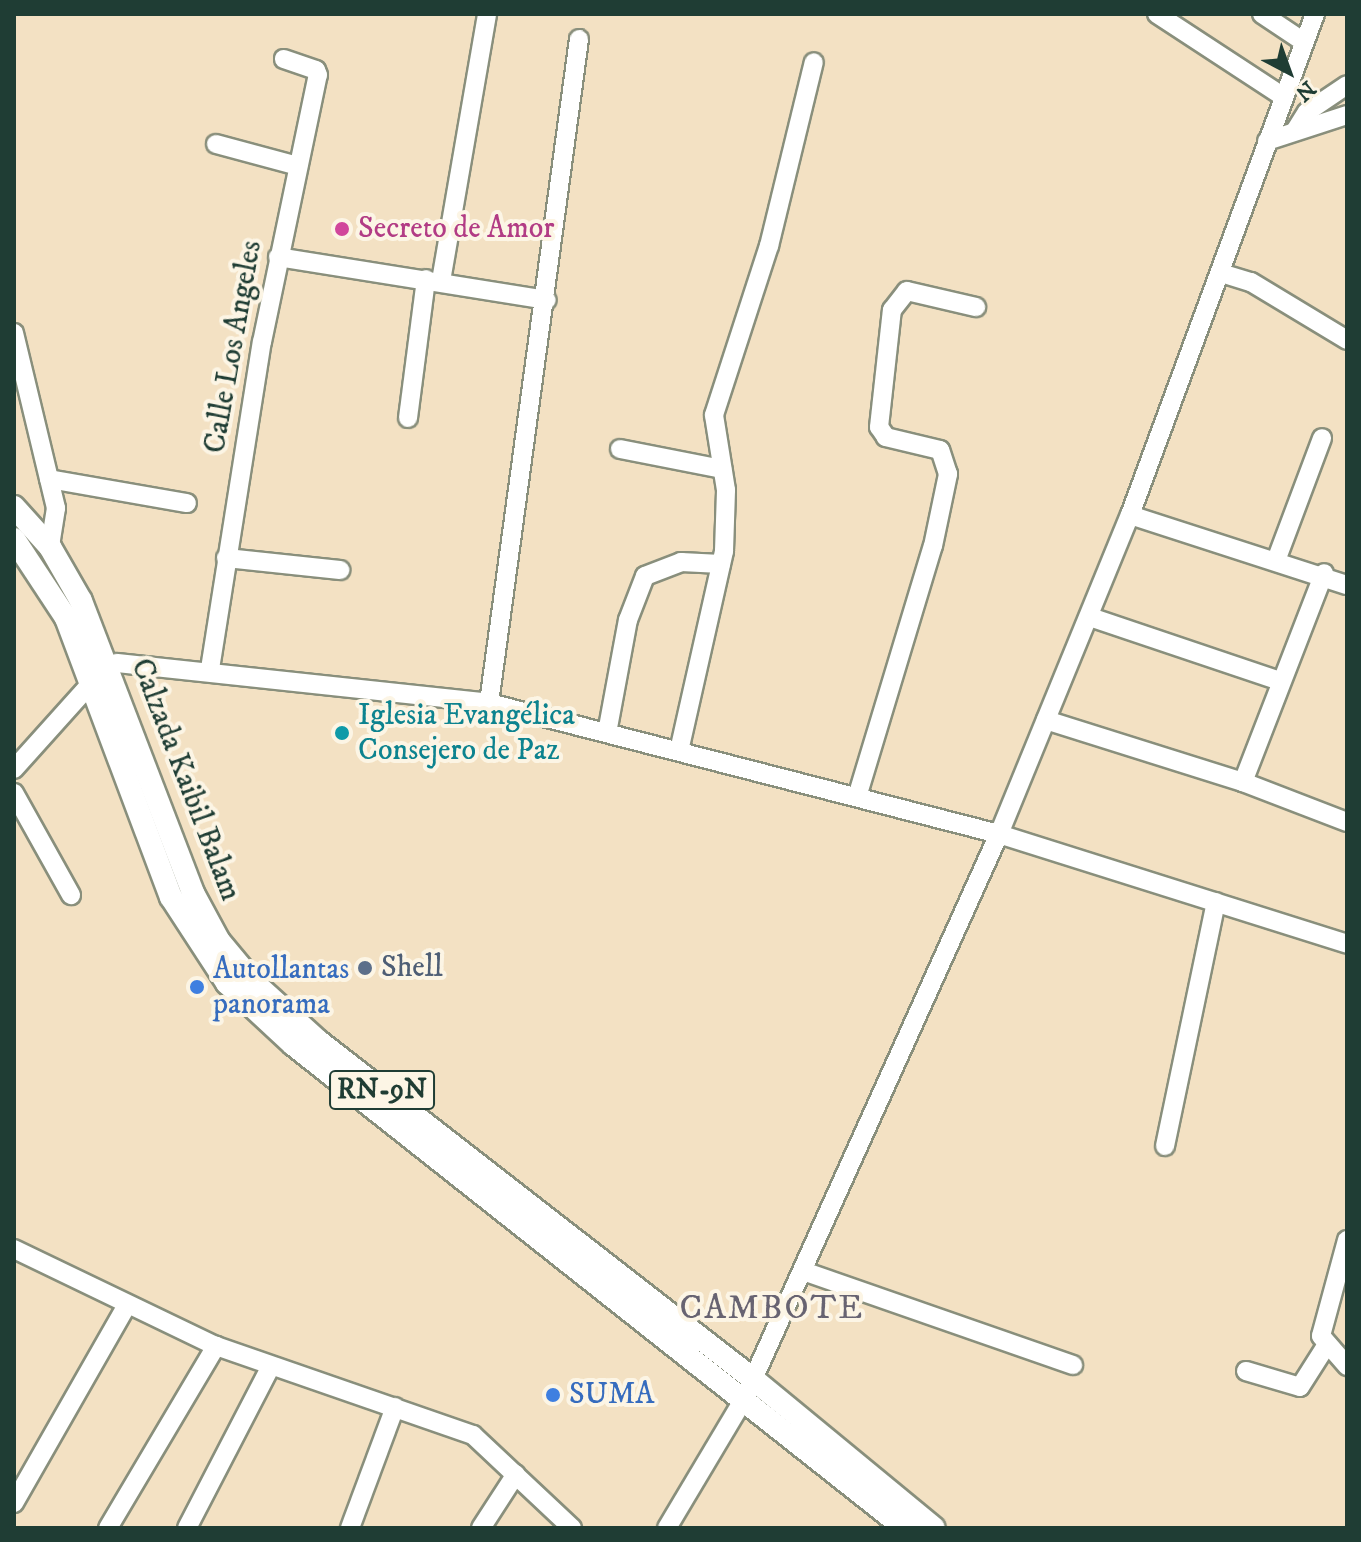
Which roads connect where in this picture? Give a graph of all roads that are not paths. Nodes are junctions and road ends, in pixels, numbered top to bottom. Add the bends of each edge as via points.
1 (487, 14) edge
2 (1157, 14) edge
3 (1262, 14) edge
4 (1315, 14) edge
5 (579, 39) dead end
6 (1304, 42) junction
7 (284, 59) dead end
8 (814, 62) dead end
9 (1347, 85) edge
10 (1284, 97) junction
11 (1347, 115) edge
12 (1295, 131) junction
13 (1267, 141) junction
14 (216, 144) dead end
15 (298, 166) junction
16 (278, 257) junction
17 (1221, 273) junction
18 (434, 280) junction
19 (547, 300) junction
20 (976, 307) dead end
21 (14, 333) edge
22 (1347, 340) edge
23 (408, 418) dead end
24 (1322, 438) dead end
25 (620, 449) dead end
26 (722, 469) junction
27 (49, 479) junction
28 (187, 503) dead end
29 (14, 507) edge
30 (1130, 515) junction
31 (14, 539) edge
32 (50, 547) junction
33 (226, 558) junction
34 (1277, 558) junction
35 (721, 564) junction
36 (340, 570) dead end
37 (1324, 573) junction
38 (1347, 585) edge
39 (1090, 617) junction
40 (109, 666) junction
41 (210, 669) junction
42 (1280, 681) junction
43 (92, 682) junction
44 (489, 703) junction
45 (1046, 720) junction
46 (607, 733) junction
47 (679, 751) junction
48 (14, 769) edge
49 (1243, 782) junction
50 (14, 793) edge
51 (857, 797) junction
52 (1347, 822) edge
53 (999, 834) junction
54 (71, 895) dead end
55 (1216, 902) junction
56 (1346, 941) edge
57 (1165, 1146) dead end
58 (1347, 1240) edge
59 (14, 1249) edge
60 (803, 1271) junction
61 (127, 1305) junction
62 (216, 1346) junction
63 (1326, 1346) junction
64 (1073, 1365) dead end
65 (271, 1366) junction
66 (1347, 1366) edge
67 (1246, 1371) dead end
68 (749, 1388) junction
69 (395, 1407) junction
70 (516, 1474) junction
71 (14, 1503) edge
72 (108, 1528) edge
73 (187, 1528) edge
74 (350, 1528) edge
75 (481, 1528) edge
76 (572, 1528) edge
77 (667, 1528) edge
78 (905, 1528) edge
79 (934, 1528) edge

1 - 18 street
2 - 10 street
3 - 6 street
4 - 6 street
5 - 19 street
6 - 10 street
7 - 15 street, Calle Los Angeles via 318,73
8 - 26 street via 769,246 714,415
9 - 12 street via 1307,112
10 - 13 street
11 - 12 street
12 - 13 street
13 - 17 street
14 - 15 street
15 - 16 street, Calle Los Angeles
16 - 18 street
16 - 33 street, Calle Los Angeles
17 - 22 street via 1251,282
17 - 30 street
18 - 19 street
18 - 23 street
19 - 44 street
20 - 51 street via 907,291 892,310 879,427 886,437 940,450 948,474 933,546
21 - 27 street
24 - 34 street
25 - 26 street
26 - 35 street via 727,515
27 - 28 street
27 - 32 street via 57,520
29 - 32 main road, Calzada Kaibil Balam / RN-9N
30 - 34 street
30 - 39 street
31 - 43 main road, Calzada Kaibil Balam / RN-9N via 58,603
32 - 40 main road, Calzada Kaibil Balam / RN-9N
33 - 36 street
33 - 41 street, Calle Los Angeles
34 - 37 street
35 - 46 street via 681,562 645,576 628,620
35 - 47 street
37 - 38 street
37 - 42 street
39 - 42 street
39 - 45 street
40 - 41 street
40 - 43 street
40 - 68 main road, Calzada Kaibil Balam / RN-9N via 193,893 219,941 254,983 318,1041
41 - 44 street
42 - 49 street
43 - 48 street
43 - 68 main road, Calzada Kaibil Balam / RN-9N via 171,897 227,983 294,1045
44 - 46 street
45 - 49 street
45 - 53 street
46 - 47 street
47 - 51 street
49 - 52 street
50 - 54 street
51 - 53 street
53 - 55 street
53 - 60 street
55 - 56 street
55 - 57 street
58 - 63 street via 1321,1336
59 - 61 street
60 - 64 street
60 - 68 street
61 - 62 street
61 - 71 street
62 - 65 street
62 - 72 street
63 - 66 street
63 - 67 street via 1300,1387
65 - 69 street
65 - 73 street
68 - 77 street
68 - 78 main road, Calzada Kaibil Balam / RN-9N
68 - 79 main road, Calzada Kaibil Balam / RN-9N
69 - 70 street via 473,1435
69 - 74 street
70 - 75 street
70 - 76 street

